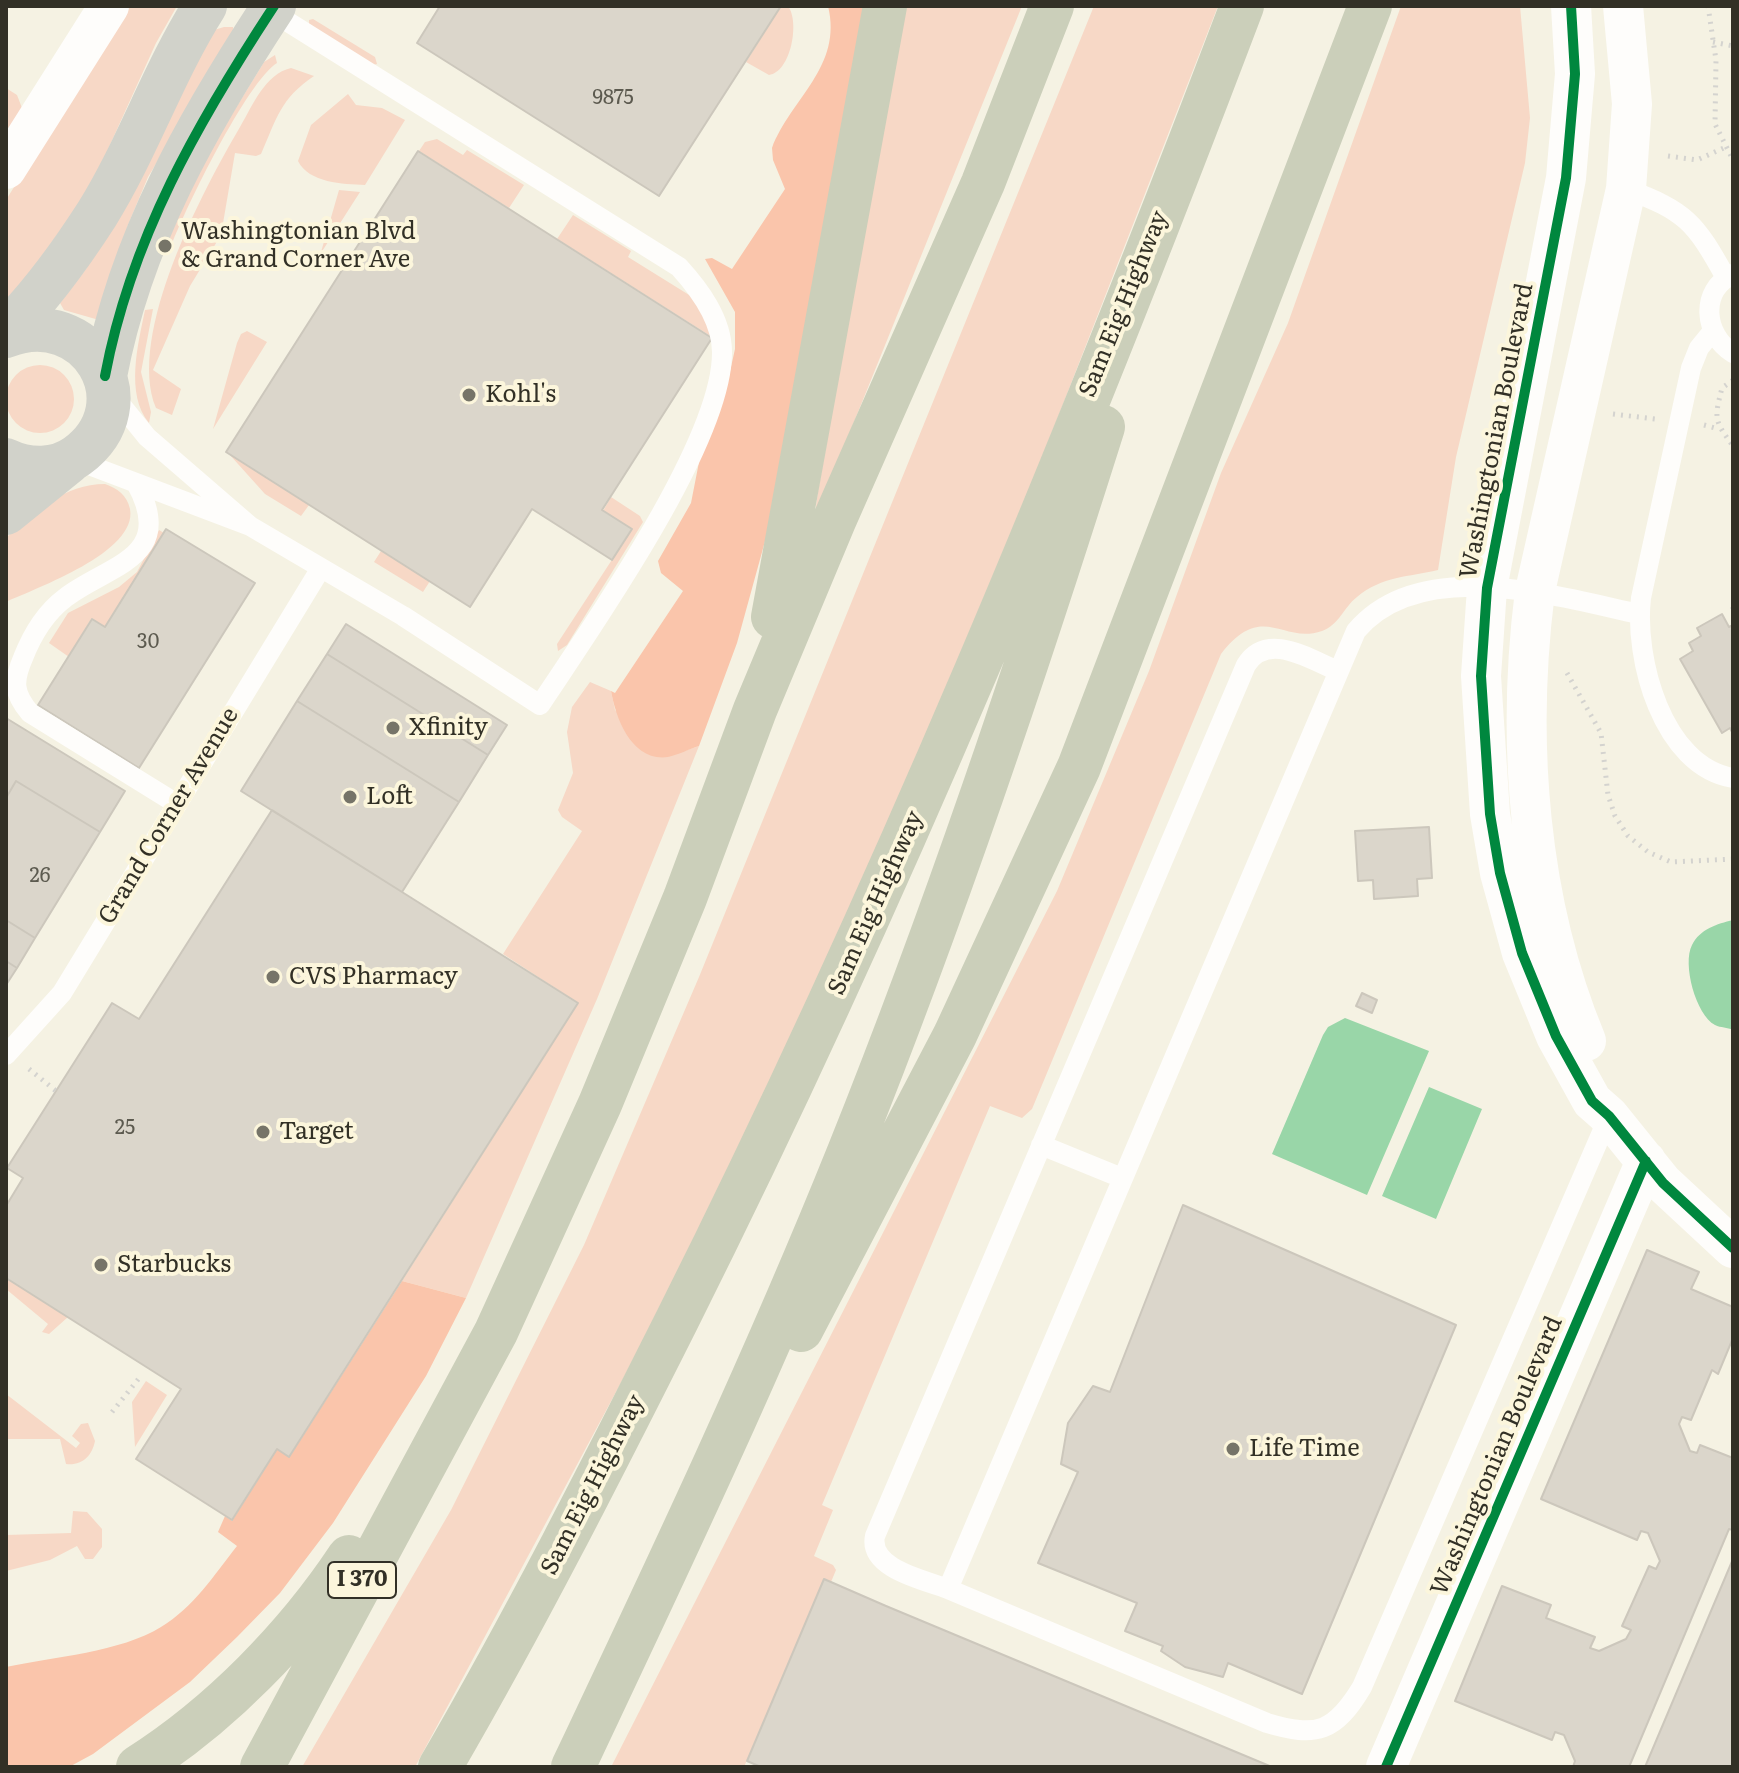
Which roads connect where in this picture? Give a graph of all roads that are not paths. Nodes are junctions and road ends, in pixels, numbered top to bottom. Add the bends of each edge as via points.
1 (109, 6) edge
2 (205, 6) edge
3 (885, 6) edge
4 (1052, 6) edge
5 (1242, 6) edge
6 (1370, 6) edge
7 (1571, 6) edge
8 (1623, 6) edge
9 (269, 8) edge
10 (1214, 78) junction
11 (6, 169) edge
12 (1566, 178) junction
13 (1626, 189) junction
14 (1730, 276) edge
15 (1712, 332) junction
16 (6, 334) edge
17 (1733, 353) edge
18 (106, 380) junction
19 (6, 460) edge
20 (72, 460) junction
21 (136, 483) junction
22 (6, 513) edge
23 (250, 526) junction
24 (321, 568) junction
25 (1487, 588) junction
26 (1535, 591) junction
27 (1639, 614) junction
28 (1336, 670) junction
29 (755, 710) junction
30 (1733, 778) edge
31 (177, 804) junction
32 (6, 1055) edge
33 (1609, 1116) junction
34 (1041, 1145) junction
35 (1646, 1161) junction
36 (1122, 1178) junction
37 (1733, 1248) edge
38 (462, 1393) junction
39 (662, 1580) junction
40 (948, 1589) junction
41 (138, 1767) edge
42 (262, 1767) edge
43 (440, 1767) edge
44 (573, 1767) edge
45 (1386, 1767) edge

1 - 11 street
2 - 16 street via 98,213
3 - 29 highway
4 - 29 highway via 983,183
5 - 10 highway, Sam Eig Highway
6 - 39 highway via 1110,689 1030,877 818,1301
7 - 12 street, Washingtonian Boulevard via 1575,74
8 - 13 street, Washingtonian Boulevard via 1632,104
9 - 18 street via 173,173 149,227 110,348
9 - 24 lane via 679,267 698,288 715,321 722,351 696,448 591,629 540,705
10 - 39 highway via 1052,588 902,1015 778,1321
10 - 43 highway, Sam Eig Highway via 956,724 830,1006 595,1484
12 - 13 street
12 - 25 street, Washingtonian Boulevard
13 - 14 lane via 1681,213
13 - 26 street, Washingtonian Boulevard
14 - 15 lane via 1710,302
15 - 17 lane
15 - 27 lane via 1691,368
16 - 18 street via 37,328 71,336 97,360
18 - 20 street via 106,415 99,433
18 - 23 lane via 147,437
19 - 20 street via 35,469
20 - 21 lane
20 - 22 street
21 - 23 lane
21 - 31 lane via 145,506 142,545 128,563 75,590 51,610 30,641 14,680 30,713
23 - 24 lane
24 - 31 lane, Grand Corner Avenue
25 - 26 lane
25 - 28 lane via 1444,588 1391,600 1370,613
25 - 33 street, Washingtonian Boulevard via 1481,676 1484,763 1500,873 1522,953 1556,1036 1592,1101
26 - 27 lane
26 - 33 street, Washingtonian Boulevard via 1526,671 1530,796 1539,866 1552,941 1608,1094
27 - 30 lane via 1646,663 1669,727 1695,761
28 - 34 lane via 1282,648 1261,650 1246,665
28 - 36 lane
29 - 38 highway via 600,1104 496,1332
31 - 32 lane, Grand Corner Avenue via 62,993
33 - 35 street, Washingtonian Boulevard
33 - 40 lane via 1362,1687 1345,1714 1325,1729 1301,1733 1267,1723
34 - 36 lane
34 - 40 lane via 875,1536 875,1551 885,1563
35 - 37 street, Washingtonian Boulevard
35 - 45 street, Washingtonian Boulevard
36 - 40 lane
38 - 41 highway via 331,1583 293,1629 199,1720
38 - 42 highway, I 370
39 - 44 highway

